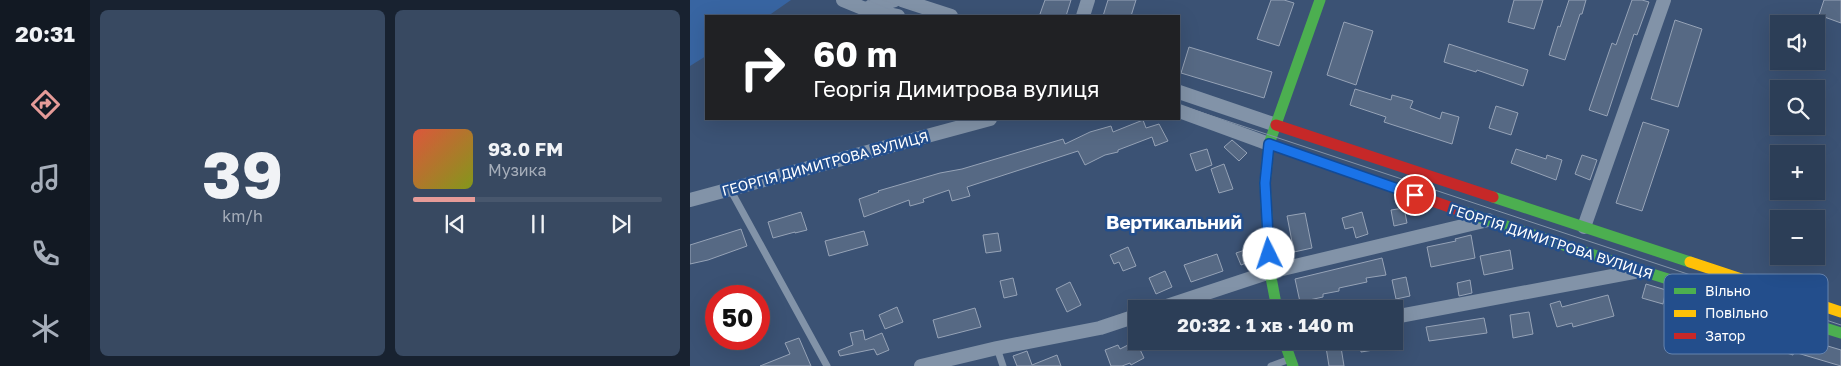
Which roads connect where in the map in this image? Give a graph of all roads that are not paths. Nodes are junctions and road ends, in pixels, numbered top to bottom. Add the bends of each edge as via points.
1 (843, 0) edge
2 (895, 0) edge
3 (902, 0) edge
4 (1088, 0) edge
5 (1320, 0) edge
6 (1664, 0) edge
7 (866, 4) edge
8 (895, 15) edge
9 (948, 15) edge
10 (1083, 15) edge
11 (1180, 92) edge
12 (1180, 111) edge
13 (986, 120) edge
14 (1276, 125) junction
15 (1269, 144) junction
16 (730, 189) junction
17 (690, 200) edge
18 (1488, 220) junction
19 (1584, 227) junction
20 (1639, 270) junction
21 (1270, 272) junction
22 (1726, 274) edge
23 (1664, 278) edge
24 (1185, 300) edge
25 (1276, 300) edge
26 (1828, 308) edge
27 (1841, 312) edge
28 (1403, 314) edge
29 (1128, 319) edge
30 (1828, 329) edge
31 (1841, 333) edge
32 (997, 348) junction
33 (1287, 350) edge
34 (1292, 362) edge
35 (827, 366) edge
36 (921, 366) edge
37 (1002, 366) edge
38 (1271, 366) edge

1 - 7 street
2 - 7 street
3 - 9 street
4 - 10 street
5 - 14 street
6 - 19 street
7 - 8 street
11 - 14 street, ГЕОРГІЯ ДИМИТРОВА ВУЛИЦЯ
12 - 15 street, ГЕОРГІЯ ДИМИТРОВА ВУЛИЦЯ
13 - 16 street, ГЕОРГІЯ ДИМИТРОВА ВУЛИЦЯ
14 - 15 street
14 - 19 street, ГЕОРГІЯ ДИМИТРОВА ВУЛИЦЯ
15 - 18 street, ГЕОРГІЯ ДИМИТРОВА ВУЛИЦЯ
15 - 21 street via 1265,183
16 - 17 street, ГЕОРГІЯ ДИМИТРОВА ВУЛИЦЯ
16 - 35 lane
18 - 20 street, ГЕОРГІЯ ДИМИТРОВА ВУЛИЦЯ
18 - 21 street
19 - 22 street, ГЕОРГІЯ ДИМИТРОВА ВУЛИЦЯ
20 - 23 street, ГЕОРГІЯ ДИМИТРОВА ВУЛИЦЯ
20 - 28 street
21 - 24 street
21 - 25 street
26 - 27 street, ГЕОРГІЯ ДИМИТРОВА ВУЛИЦЯ
29 - 32 street via 1100,328
30 - 31 street, ГЕОРГІЯ ДИМИТРОВА ВУЛИЦЯ
32 - 36 street
32 - 37 lane
33 - 34 street
34 - 38 lane

